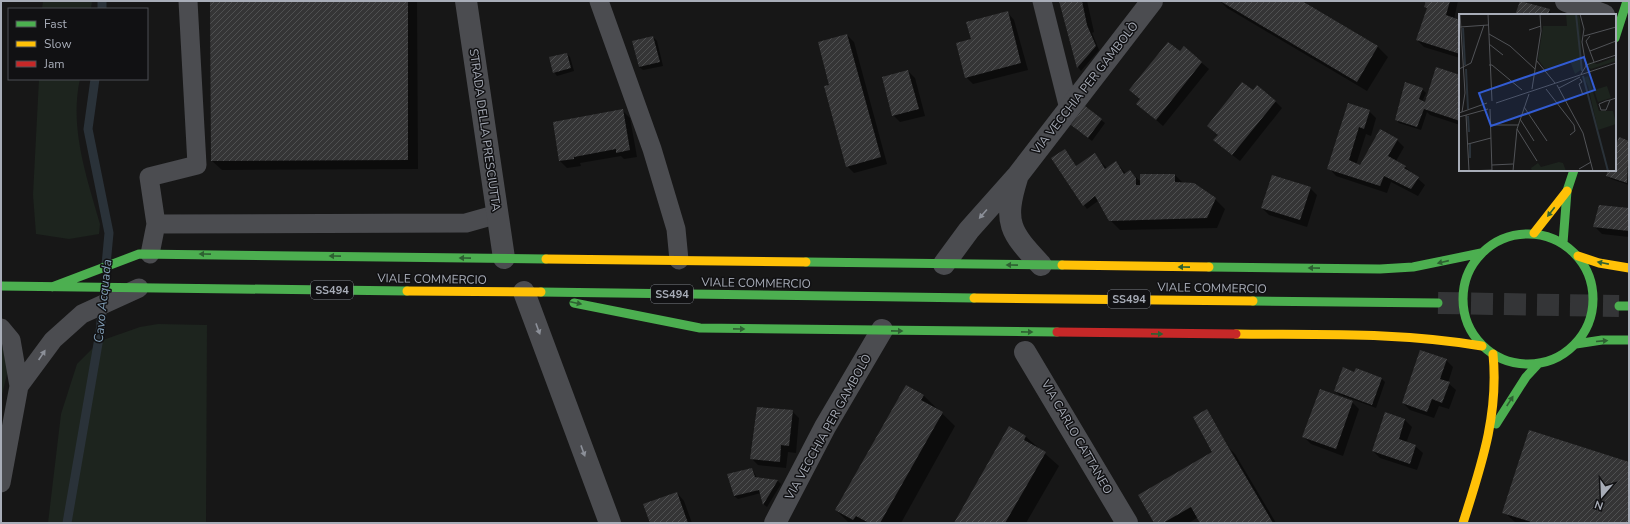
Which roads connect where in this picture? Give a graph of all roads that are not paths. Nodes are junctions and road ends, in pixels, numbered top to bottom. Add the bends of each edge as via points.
1 (188, 1) edge
2 (466, 1) edge
3 (599, 1) edge
4 (1042, 1) edge
5 (1152, 1) edge
6 (1566, 1) edge
7 (1602, 14) edge
8 (1069, 109) junction
9 (1574, 171) edge
10 (1018, 175) junction
11 (1568, 191) junction
12 (498, 214) junction
13 (156, 224) junction
14 (1534, 233) junction
15 (1563, 243) junction
16 (1481, 253) junction
17 (144, 254) junction
18 (1578, 256) junction
19 (504, 258) junction
20 (679, 260) junction
21 (944, 264) junction
22 (1041, 265) junction
23 (1629, 268) edge
24 (1, 286) edge
25 (52, 287) junction
26 (139, 288) junction
27 (524, 292) junction
28 (1438, 303) tunnel mouth
29 (1619, 306) tunnel mouth
30 (1629, 306) edge
31 (1, 328) edge
32 (882, 330) junction
33 (1629, 340) edge
34 (1576, 344) junction
35 (1482, 346) junction
36 (1025, 352) dead end
37 (1493, 354) junction
38 (1539, 363) junction
39 (18, 395) junction
40 (1, 415) edge
41 (1490, 434) junction
42 (1, 483) edge
43 (610, 523) edge
44 (774, 523) edge
45 (1127, 523) edge
46 (1463, 523) edge

1 - 13 lane via 197,165 149,177
2 - 12 street, STRADA DELLA PRESCIUTTA
3 - 20 lane via 652,149 676,229
4 - 8 lane
5 - 8 street, VIA VECCHIA PER GAMBOLÒ
6 - 7 street
8 - 10 street, VIA VECCHIA PER GAMBOLÒ
9 - 11 main road
10 -> 21 street, VIA VECCHIA PER GAMBOLÒ via 969,230
10 - 22 street, VIA VECCHIA PER GAMBOLÒ via 1010,202 1012,230 1020,243
11 -> 14 main road
11 - 15 main road
12 - 13 lane via 466,223
12 - 19 street, STRADA DELLA PRESCIUTTA
13 - 17 lane
14 - 15 main road
14 - 16 main road via 1515,235 1495,242
15 - 18 main road
16 -> 22 main road via 1414,267 1380,269
16 - 35 main road via 1469,270 1463,290 1464,312 1471,330
19 -> 17 main road
17 - 25 main road
23 -> 18 main road
18 - 34 main road via 1591,280 1594,302 1588,326
19 - 20 main road
20 - 21 main road
22 -> 21 main road
24 - 25 main road, VIALE COMMERCIO / SS494
25 - 26 main road, VIALE COMMERCIO / SS494
26 - 27 main road, VIALE COMMERCIO / SS494
39 -> 26 lane via 53,340 82,314
27 - 28 main road, VIALE COMMERCIO / SS494
27 -> 32 main road via 700,328
27 -> 43 street
29 - 30 main road
31 - 39 lane via 12,340
32 -> 35 main road via 1382,336 1453,341
32 - 44 street, VIA VECCHIA PER GAMBOLÒ via 825,427
34 -> 33 main road via 1602,340
34 - 38 main road via 1554,360
35 - 37 main road
36 - 45 street, VIA CARLO CATTANEO
37 - 38 main road via 1515,363
37 - 41 main road via 1496,396
41 -> 38 main road via 1526,377
39 - 40 lane
39 - 42 lane
41 - 46 main road

